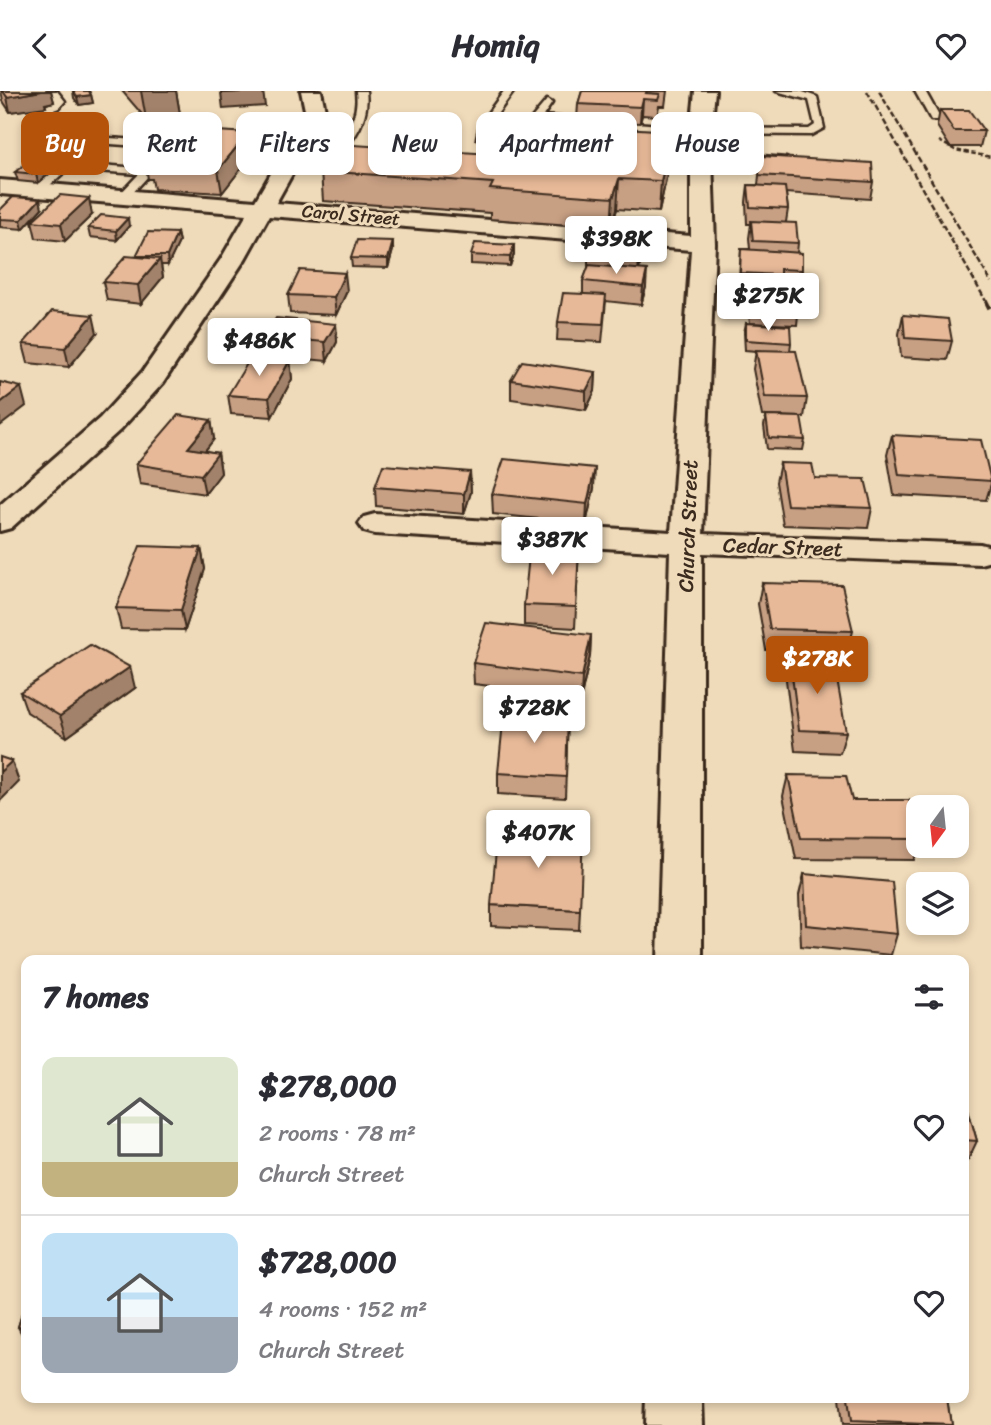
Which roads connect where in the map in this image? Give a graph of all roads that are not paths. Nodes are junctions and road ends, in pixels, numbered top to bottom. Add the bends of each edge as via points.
1 (52, 91) edge
2 (311, 91) edge
3 (361, 91) edge
4 (509, 91) edge
5 (705, 91) edge
6 (781, 91) edge
7 (920, 91) edge
8 (547, 103) dead end
9 (39, 112) edge
10 (314, 112) edge
11 (494, 112) edge
12 (703, 112) edge
13 (935, 118) dead end
14 (354, 128) edge
15 (651, 135) edge
16 (764, 136) edge
17 (764, 155) edge
18 (798, 162) edge
19 (109, 169) edge
20 (56, 175) edge
21 (281, 175) edge
22 (702, 175) edge
23 (0, 187) edge
24 (38, 190) junction
25 (123, 197) junction
26 (262, 208) junction
27 (703, 244) junction
28 (0, 521) edge
29 (375, 524) dead end
30 (686, 543) junction
31 (981, 554) dead end
32 (680, 955) edge
33 (674, 1403) edge
34 (674, 1425) edge

1 - 9 lane via 60,101
2 - 10 street
3 - 14 lane via 362,112
4 - 11 lane
5 - 12 street, Church Street
6 - 16 lane via 814,99 820,126 811,132
7 - 13 lane
8 - 15 lane via 536,120
17 - 18 lane
19 - 25 lane via 147,171
20 - 24 lane
21 - 26 street
22 - 27 street, Church Street
23 - 24 street, Carol Street
24 - 25 street, Carol Street
25 - 26 street, Carol Street
26 - 27 street, Carol Street
26 - 28 street via 233,260 153,377 110,424
27 - 30 street, Church Street
29 - 30 street, Cedar Street
30 - 31 street, Cedar Street
30 - 32 street, Church Street
33 - 34 street

